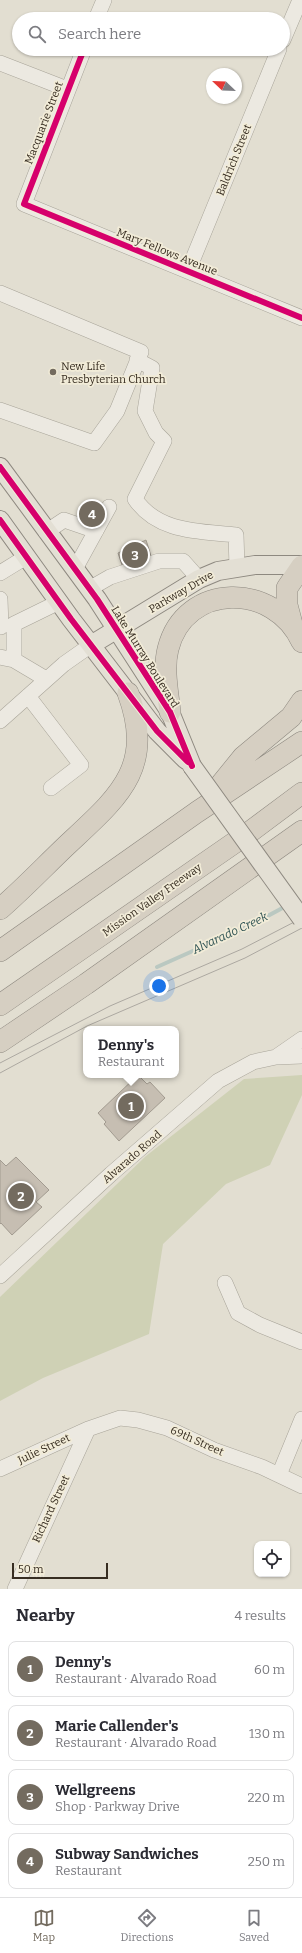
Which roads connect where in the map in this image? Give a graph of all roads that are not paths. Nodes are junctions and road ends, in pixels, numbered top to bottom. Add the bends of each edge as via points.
1 (104, 0) edge
2 (300, 0) edge
3 (99, 12) edge
4 (290, 24) edge
5 (81, 56) edge
6 (276, 56) edge
7 (0, 63) edge
8 (68, 89) junction
9 (24, 204) joint
10 (188, 271) junction
11 (0, 293) edge
12 (302, 318) edge
13 (137, 360) junction
14 (0, 410) edge
15 (0, 467) edge
16 (109, 507) dead end
17 (0, 520) edge
18 (96, 530) junction
19 (46, 532) junction
20 (26, 557) junction
21 (302, 565) edge
22 (237, 567) junction
23 (75, 569) junction
24 (0, 573) edge
25 (199, 579) junction
26 (89, 588) junction
27 (0, 600) edge
28 (59, 602) junction
29 (292, 624) junction
30 (5, 626) edge
31 (116, 630) junction
32 (302, 642) edge
33 (91, 645) junction
34 (7, 659) edge
35 (46, 679) junction
36 (128, 693) junction
37 (28, 696) junction
38 (302, 701) edge
39 (170, 712) junction
40 (0, 721) edge
41 (302, 742) edge
42 (192, 766) junction
43 (51, 788) dead end
44 (302, 793) edge
45 (198, 812) junction
46 (302, 830) edge
47 (0, 909) edge
48 (302, 919) edge
49 (0, 951) edge
50 (0, 1005) edge
51 (302, 1039) edge
52 (0, 1042) edge
53 (302, 1056) edge
54 (276, 1057) junction
55 (0, 1276) edge
56 (225, 1283) dead end
57 (302, 1342) edge
58 (302, 1419) edge
59 (88, 1429) junction
60 (0, 1469) edge
61 (280, 1475) junction
62 (302, 1486) edge
63 (15, 1589) edge

1 - 3 street
2 - 4 street
5 - 8 street, Macquarie Street
6 - 10 street, Baldrich Street
7 - 8 street
8 - 9 street, Macquarie Street
9 - 10 street, Mary Fellows Avenue
10 - 12 street, Mary Fellows Avenue
11 - 13 street via 141,352
13 - 14 street via 117,411 94,443
13 - 22 street via 152,368 145,411 156,433 164,441 135,499 141,508 176,529 236,535
15 - 19 main road, Lake Murray Boulevard
16 - 18 street
17 - 20 main road, Lake Murray Boulevard
18 - 19 street via 64,520
18 - 23 street
19 - 23 main road, Lake Murray Boulevard
20 - 24 street
20 - 28 main road, Lake Murray Boulevard
21 - 22 main road, Parkway Drive
21 - 29 highway via 287,588 287,605
22 - 25 main road, Parkway Drive
23 - 26 main road, Lake Murray Boulevard
25 - 26 street via 183,561 159,561 110,577
25 - 31 main road, Parkway Drive
26 - 31 main road, Lake Murray Boulevard
27 - 30 street
28 - 30 street
28 - 33 main road, Lake Murray Boulevard
29 - 32 highway
29 - 39 highway via 266,604 240,597 218,599 198,607 179,624 168,648 166,663
30 - 34 street
31 - 33 main road, Parkway Drive
31 - 39 main road, Lake Murray Boulevard
33 - 35 street
33 - 36 main road, Lake Murray Boulevard
34 - 35 street
35 - 37 street
36 - 42 main road, Lake Murray Boulevard via 157,731
36 - 47 highway via 137,742 135,760 120,792
37 - 40 street
37 - 43 street via 81,764
38 - 45 highway via 291,717 244,757
39 - 42 main road, Lake Murray Boulevard
41 - 45 highway
42 - 48 main road, Lake Murray Boulevard, bridge
44 - 50 highway, Mission Valley Freeway
45 - 49 highway
46 - 52 highway
51 - 54 street, Alvarado Road
53 - 54 street, Alvarado Road
54 - 55 street, Alvarado Road via 253,1062 218,1081 111,1174
56 - 57 street via 238,1313
58 - 61 street
59 - 60 street, Julie Street
59 - 61 street, 69th Street via 120,1418 138,1420 167,1428 214,1450
59 - 63 street, Richard Street
61 - 62 street, 69th Street

